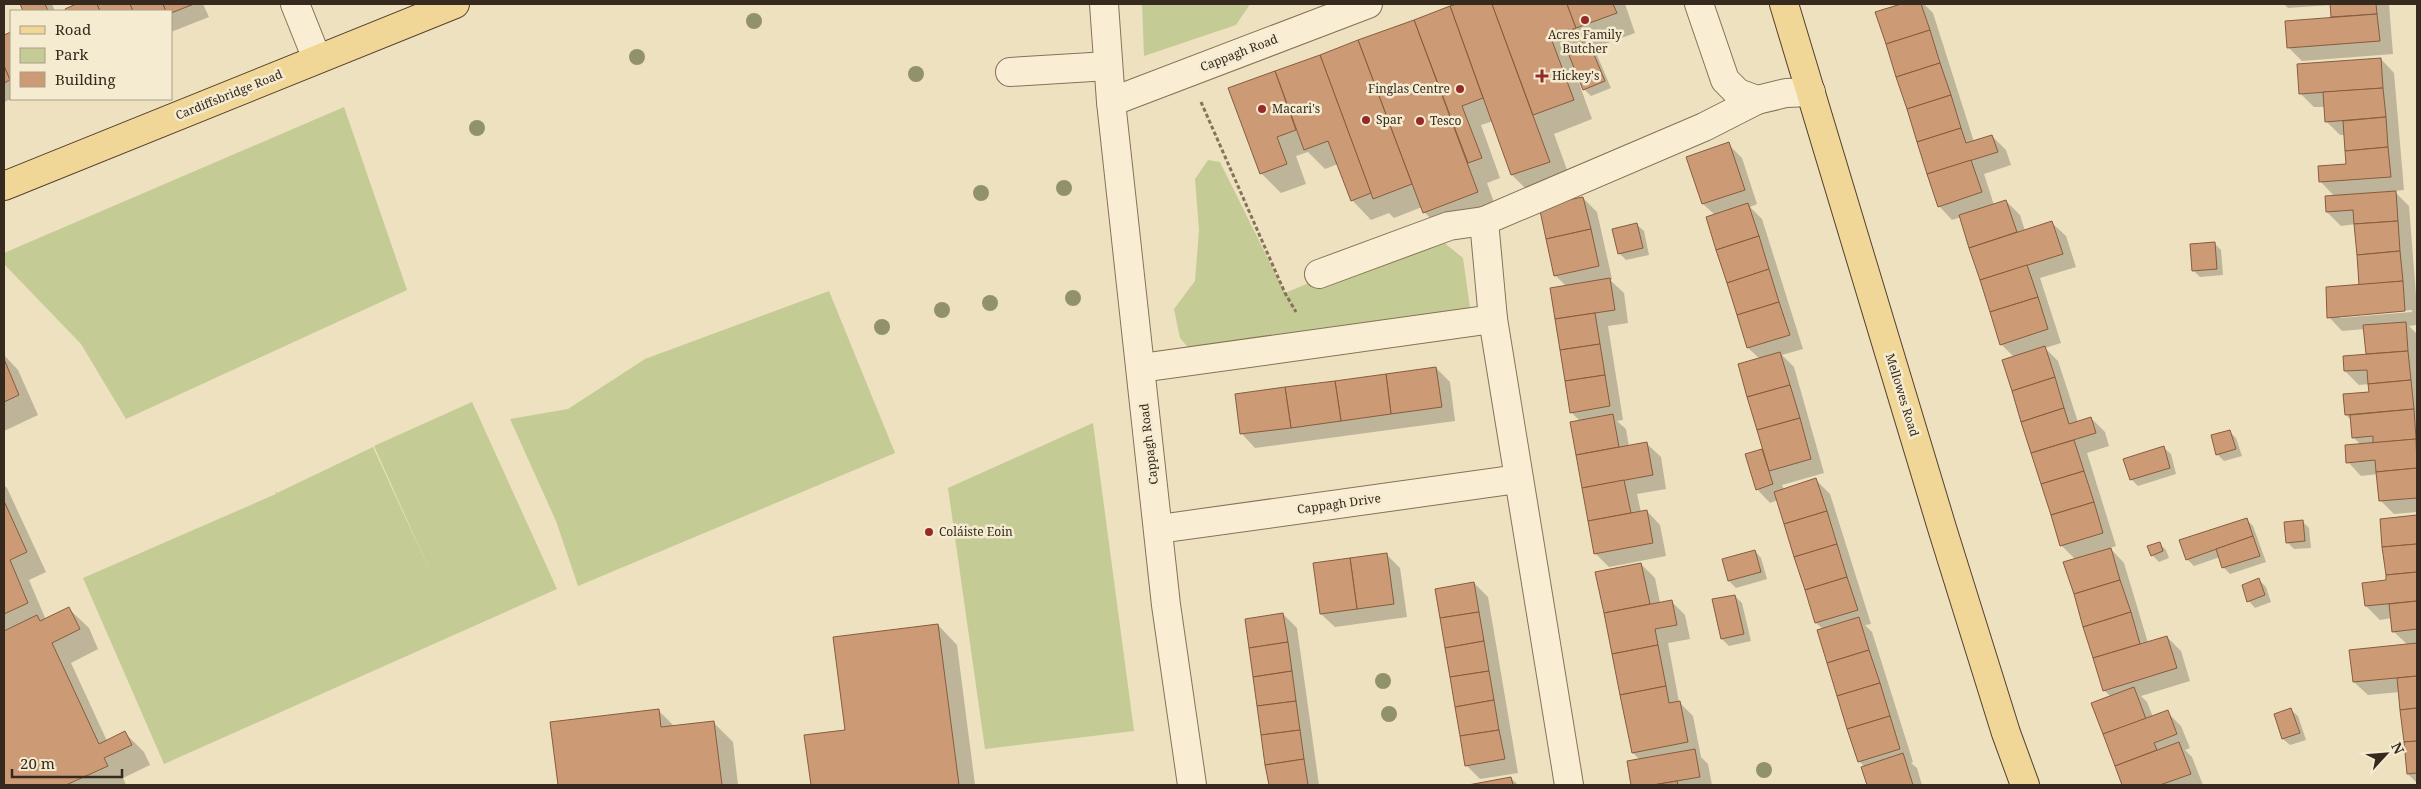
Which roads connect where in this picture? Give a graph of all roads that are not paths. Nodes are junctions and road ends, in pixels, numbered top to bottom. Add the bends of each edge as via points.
1 (296, 4) edge
2 (455, 4) edge
3 (1104, 4) edge
4 (1368, 4) edge
5 (1699, 4) edge
6 (1784, 4) edge
7 (318, 59) junction
8 (1108, 66) junction
9 (1010, 72) dead end
10 (1811, 92) junction
11 (1757, 100) junction
12 (1111, 102) junction
13 (4, 186) edge
14 (1484, 221) junction
15 (1319, 274) dead end
16 (1493, 319) junction
17 (1141, 368) junction
18 (1518, 479) junction
19 (1159, 529) junction
20 (1192, 785) edge
21 (1569, 785) edge
22 (2025, 785) edge

1 - 7 street
2 - 7 main road, Cardiffsbridge Road
3 - 8 street, Cappagh Road
4 - 12 street, Cappagh Road
5 - 11 street via 1725,80 1738,93
6 - 10 main road, Mellowes Road
7 - 13 main road, Cardiffsbridge Road
8 - 9 street
8 - 12 street, Cappagh Road
10 - 11 street
10 - 22 main road, Mellowes Road via 1945,537
11 - 14 street via 1704,128
12 - 17 street, Cappagh Road
14 - 15 street via 1449,226
14 - 16 street
16 - 17 street
16 - 18 street
17 - 19 street, Cappagh Road
18 - 19 street, Cappagh Drive
18 - 21 street
19 - 20 street, Cappagh Road via 1166,605

